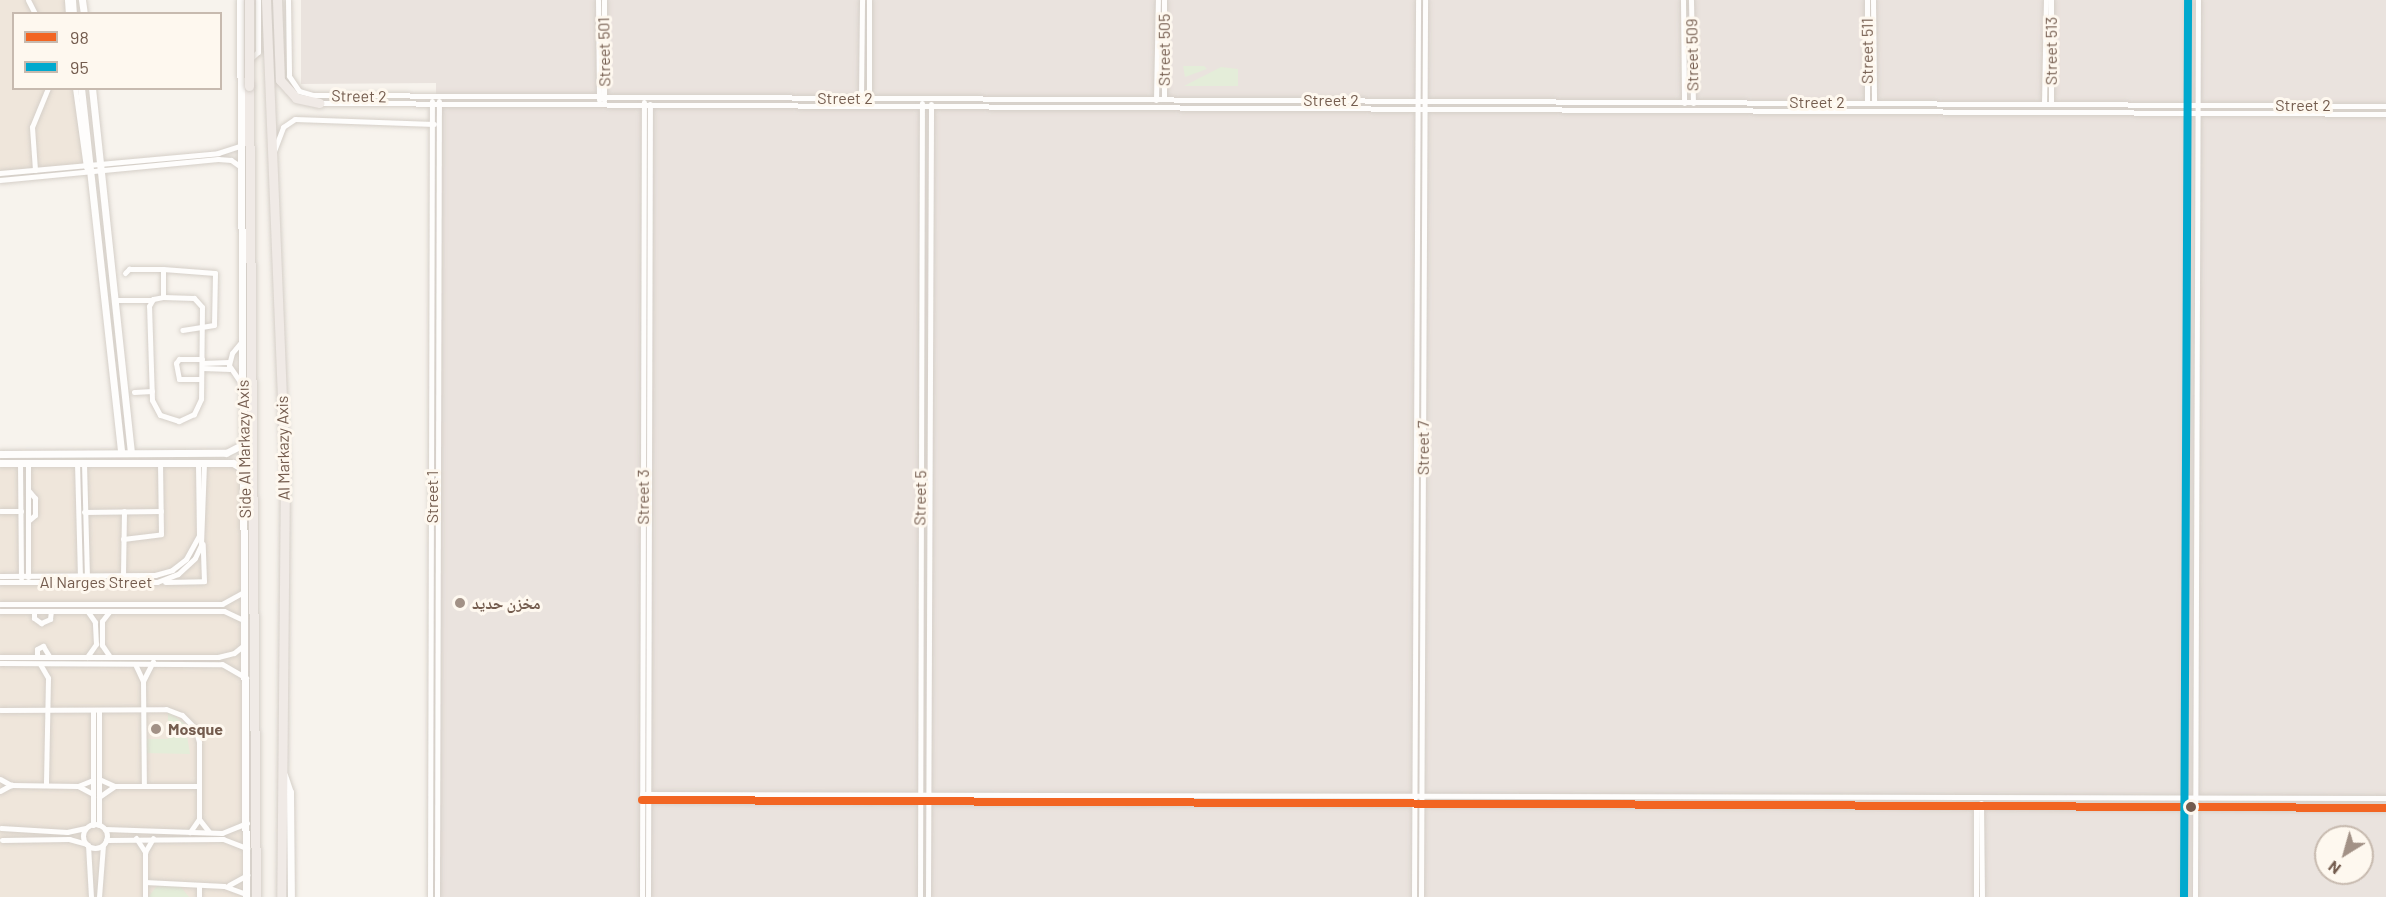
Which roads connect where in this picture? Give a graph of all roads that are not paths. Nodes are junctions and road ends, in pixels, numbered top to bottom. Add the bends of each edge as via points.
1 (240, 0) edge
2 (249, 0) edge
3 (258, 0) edge
4 (266, 0) edge
5 (277, 0) edge
6 (288, 0) edge
7 (598, 0) edge
8 (604, 0) edge
9 (862, 0) edge
10 (869, 0) edge
11 (1158, 0) edge
12 (1164, 0) edge
13 (1418, 0) edge
14 (1425, 0) edge
15 (1683, 0) edge
16 (1691, 0) edge
17 (1867, 0) edge
18 (1873, 0) edge
19 (2046, 0) edge
20 (2051, 0) edge
21 (2188, 0) edge
22 (2198, 0) edge
23 (1683, 8) junction
24 (1691, 8) junction
25 (2049, 37) junction
26 (240, 55) junction
27 (47, 90) edge
28 (75, 90) edge
29 (81, 90) edge
30 (92, 90) edge
31 (432, 97) junction
32 (439, 97) junction
33 (647, 97) junction
34 (861, 98) junction
35 (869, 98) junction
36 (922, 99) junction
37 (931, 99) junction
38 (1156, 99) junction
39 (1164, 99) junction
40 (1613, 99) junction
41 (1416, 100) junction
42 (1424, 100) junction
43 (602, 101) junction
44 (1874, 101) junction
45 (1684, 102) junction
46 (1693, 102) junction
47 (1867, 102) junction
48 (319, 103) joint
49 (2046, 103) junction
50 (432, 104) junction
51 (439, 104) junction
52 (2187, 104) junction
53 (2198, 104) junction
54 (647, 105) junction
55 (922, 106) junction
56 (931, 106) junction
57 (2386, 106) edge
58 (1156, 108) junction
59 (1423, 109) junction
60 (1416, 110) junction
61 (1613, 110) junction
62 (1683, 111) junction
63 (1692, 111) junction
64 (1867, 112) junction
65 (2042, 112) junction
66 (2188, 113) junction
67 (2198, 113) junction
68 (2386, 114) edge
69 (432, 123) junction
70 (439, 124) junction
71 (240, 146) junction
72 (218, 156) junction
73 (271, 158) junction
74 (100, 166) junction
75 (88, 167) junction
76 (241, 167) junction
77 (35, 170) junction
78 (0, 173) edge
79 (0, 180) edge
80 (163, 269) junction
81 (125, 273) dead end
82 (163, 297) junction
83 (114, 300) junction
84 (152, 300) junction
85 (106, 317) junction
86 (116, 318) junction
87 (432, 321) junction
88 (439, 321) junction
89 (202, 329) junction
90 (182, 330) dead end
91 (108, 334) junction
92 (118, 334) junction
93 (243, 340) junction
94 (202, 363) junction
95 (229, 365) junction
96 (201, 379) junction
97 (2187, 379) junction
98 (2197, 379) junction
99 (243, 387) junction
100 (152, 390) junction
101 (134, 392) dead end
102 (244, 444) junction
103 (121, 453) junction
104 (131, 453) junction
105 (226, 453) junction
106 (0, 454) edge
107 (0, 463) edge
108 (24, 463) junction
109 (80, 463) junction
110 (160, 463) junction
111 (201, 463) junction
112 (225, 463) junction
113 (244, 470) junction
114 (920, 492) junction
115 (930, 492) junction
116 (0, 511) edge
117 (21, 511) junction
118 (124, 511) junction
119 (161, 511) junction
120 (84, 512) junction
121 (436, 536) junction
122 (203, 537) junction
123 (123, 539) junction
124 (80, 574) junction
125 (87, 574) junction
126 (123, 574) junction
127 (0, 576) edge
128 (25, 579) junction
129 (0, 582) edge
130 (157, 582) junction
131 (245, 591) junction
132 (0, 604) edge
133 (0, 611) edge
134 (34, 611) junction
135 (51, 611) junction
136 (87, 611) junction
137 (111, 611) junction
138 (245, 621) junction
139 (246, 643) junction
140 (0, 656) edge
141 (87, 657) junction
142 (110, 657) junction
143 (54, 659) junction
144 (38, 660) junction
145 (153, 660) junction
146 (0, 663) edge
147 (135, 663) junction
148 (48, 678) junction
149 (247, 678) junction
150 (143, 681) junction
151 (0, 710) edge
152 (48, 710) junction
153 (96, 710) junction
154 (144, 710) junction
155 (252, 755) junction
156 (284, 776) junction
157 (0, 779) edge
158 (96, 780) junction
159 (11, 785) junction
160 (46, 785) junction
161 (78, 786) junction
162 (115, 786) junction
163 (144, 786) junction
164 (199, 786) junction
165 (0, 791) edge
166 (96, 796) junction
167 (645, 797) junction
168 (2185, 798) junction
169 (2195, 798) junction
170 (2386, 798) edge
171 (921, 799) junction
172 (928, 799) junction
173 (1418, 800) junction
174 (1978, 802) junction
175 (2185, 807) junction
176 (2195, 808) junction
177 (2386, 808) edge
178 (199, 819) junction
179 (247, 823) junction
180 (96, 825) junction
181 (1, 828) edge
182 (86, 828) junction
183 (105, 830) junction
184 (190, 832) junction
185 (209, 832) junction
186 (645, 834) junction
187 (136, 838) junction
188 (153, 838) junction
189 (1, 842) edge
190 (104, 842) junction
191 (87, 844) junction
192 (247, 848) junction
193 (145, 852) junction
194 (247, 875) junction
195 (145, 882) junction
196 (199, 885) junction
197 (224, 886) junction
198 (250, 896) edge
199 (91, 897) edge
200 (99, 897) edge
201 (145, 897) edge
202 (199, 897) edge
203 (281, 897) edge
204 (291, 897) edge
205 (430, 897) edge
206 (437, 897) edge
207 (642, 897) edge
208 (648, 897) edge
209 (920, 897) edge
210 (928, 897) edge
211 (1414, 897) edge
212 (1421, 897) edge
213 (1976, 897) edge
214 (1982, 897) edge
215 (2184, 897) edge
216 (2195, 897) edge

1 - 26 street, Side Al Markazy Axis
2 - 155 highway, Al Markazy Axis, bridge
3 - 26 street via 258,52 251,60
4 - 73 highway, Al Markazy Axis
5 - 48 highway via 280,80 296,98
6 - 31 street, Street 2 via 288,73 296,88 309,95
7 - 43 street, Street 501
8 - 43 street, Street 501
9 - 34 street
10 - 35 street
11 - 38 street, Street 505
12 - 39 street, Street 505
13 - 41 street, Street 7
14 - 42 street, Street 7
15 - 23 street, Street 509
16 - 24 street, Street 509
17 - 47 street, Street 511
18 - 44 street, Street 511
19 - 25 street, Street 513
20 - 25 street, Street 513
21 - 52 street
22 - 53 street
23 - 24 street
23 - 45 street, Street 509
24 - 46 street, Street 509
25 - 49 street, Street 513
26 - 71 street, Side Al Markazy Axis
27 - 77 street via 32,127
28 - 75 street
29 - 75 street
30 - 74 street
31 - 32 street, Street 2
31 - 50 street, Street 1
32 - 43 street, Street 2
32 - 51 street, Street 1
33 - 34 street, Street 2
33 - 43 street, Street 2
33 - 54 street, Street 3
34 - 35 street, Street 2
35 - 36 street, Street 2
36 - 37 street, Street 2
36 - 55 street, Street 5
37 - 38 street, Street 2
37 - 56 street, Street 5
38 - 39 street, Street 2
38 - 58 street, Street 505
39 - 41 street, Street 2
40 - 42 street, Street 2
40 - 45 street, Street 2
40 - 61 street
41 - 42 street, Street 2
41 - 60 street, Street 7
42 - 59 street, Street 7
43 - 51 street, Street 2
43 - 54 street, Street 2
44 - 47 street, Street 2
44 - 49 street, Street 2
45 - 46 street, Street 2
45 - 62 street, Street 509
46 - 47 street, Street 2
46 - 63 street, Street 509
47 - 64 street, Street 511
48 - 50 street, Street 2
49 - 52 street, Street 2
49 - 65 street, Street 513
50 - 51 street, Street 2
50 - 69 street, Street 1
51 - 70 street, Street 1
52 - 53 street, Street 2
52 - 66 street
53 - 57 street, Street 2
53 - 67 street
54 - 55 street, Street 2
54 - 167 street, Street 3
55 - 56 street, Street 2
55 - 114 street, Street 5
56 - 58 street, Street 2
56 - 115 street, Street 5
58 - 60 street, Street 2
59 - 60 street, Street 2
59 - 61 street, Street 2
59 - 173 street, Street 7
60 - 173 street, Street 7
61 - 62 street, Street 2
62 - 63 street, Street 2
63 - 64 street, Street 2
64 - 65 street, Street 2
65 - 66 street, Street 2
66 - 67 street, Street 2
66 - 97 street
67 - 68 street, Street 2
67 - 98 street
69 - 70 street
69 - 73 street via 295,119 283,127
69 - 87 street, Street 1
70 - 88 street, Street 1
71 - 72 street
71 - 76 street, Side Al Markazy Axis
72 - 74 street
72 - 76 street
73 - 156 highway, Al Markazy Axis via 284,428
74 - 75 street
74 - 83 street
75 - 77 street
75 - 79 street
75 - 85 street
76 - 93 street, Side Al Markazy Axis
77 - 78 street
80 - 81 street via 129,269
80 - 82 street
80 - 89 street via 215,273 214,324
82 - 84 street
82 - 89 street via 196,299 202,307
83 - 84 street
83 - 86 street
84 - 100 street
85 - 86 street
85 - 91 street
86 - 92 street
87 - 88 street
87 - 121 street, Street 1
88 - 121 street, Street 1
89 - 90 street
89 - 94 street
91 - 92 street
91 - 103 street
92 - 104 street
93 - 95 street
93 - 99 street, Side Al Markazy Axis
94 - 95 street
94 - 96 street
94 - 96 street via 179,359 176,363 179,379
95 - 99 street
96 - 100 street via 199,407 183,420 160,415 153,404
97 - 98 street
97 - 168 street
98 - 169 street
99 - 102 street, Side Al Markazy Axis
100 - 101 street
102 - 105 street
102 - 113 street, Side Al Markazy Axis
103 - 104 street
103 - 106 street
104 - 105 street
105 - 112 street
107 - 108 street
108 - 109 street
108 - 117 street
108 - 128 street via 28,490
109 - 110 street
109 - 120 street
109 - 124 street
110 - 111 street
110 - 119 street
111 - 112 street
111 - 122 street, Al Narges Street
111 - 126 street, Al Narges Street via 199,536 192,552 180,565 164,573
112 - 113 street via 237,464
113 - 131 street, Side Al Markazy Axis
114 - 115 street
114 - 171 street, Street 5
115 - 172 street, Street 5
116 - 117 street
117 - 128 street
118 - 119 street
118 - 120 street
118 - 123 street
119 - 123 street via 159,536
120 - 125 street
121 - 205 street, Street 1
121 - 206 street, Street 1
122 - 130 street, Al Narges Street via 198,552 184,570
122 - 130 street via 204,581
123 - 126 street
124 - 125 street, Al Narges Street
124 - 128 street, Al Narges Street
125 - 126 street, Al Narges Street
127 - 128 street, Al Narges Street
128 - 129 street, Al Narges Street
128 - 130 street, Al Narges Street
131 - 132 street via 222,604
131 - 138 street, Side Al Markazy Axis
133 - 134 street
134 - 135 street
134 - 135 street via 34,618 41,623 50,619
135 - 136 street
136 - 137 street
136 - 141 street via 95,622 96,644
137 - 138 street via 224,611
137 - 142 street via 102,621 102,645
138 - 139 street, Side Al Markazy Axis
139 - 145 street via 222,657
139 - 149 street, Side Al Markazy Axis
140 - 144 street
141 - 142 street
141 - 143 street
142 - 145 street
143 - 144 street
143 - 144 street via 43,646 37,649
143 - 147 street
143 - 148 street
144 - 146 street
144 - 148 street
145 - 147 street
145 - 149 street via 222,664
145 - 150 street
147 - 150 street
148 - 152 street
149 - 155 street, Side Al Markazy Axis
150 - 154 street
151 - 152 street
152 - 153 street
152 - 160 street
153 - 154 street
153 - 158 street
154 - 163 street
154 - 164 street via 173,711 190,722 199,738
155 - 179 street, Side Al Markazy Axis
155 - 198 highway, Al Markazy Axis
156 - 203 highway, Al Markazy Axis
156 - 204 street via 290,792
157 - 159 street
158 - 161 street
158 - 162 street
158 - 166 street
159 - 160 street
159 - 165 street
160 - 161 street
161 - 166 street
162 - 163 street
162 - 166 street
163 - 164 street
164 - 178 street
166 - 180 street
167 - 171 street
167 - 186 street, Street 3
168 - 169 street
168 - 174 street
168 - 175 street
169 - 170 street
169 - 176 street
171 - 172 street
171 - 209 street, Street 5
172 - 173 street
172 - 210 street, Street 5
173 - 174 street
173 - 211 street, Street 7
173 - 212 street, Street 7
174 - 175 street
174 - 213 street
174 - 214 street
175 - 176 street
175 - 215 street
176 - 177 street
176 - 216 street
178 - 184 street
178 - 185 street
179 - 185 street via 232,832
179 - 192 street, Side Al Markazy Axis
180 - 182 street
180 - 183 street
181 - 182 street via 67,832
181 - 189 street
182 - 191 street
183 - 184 street
183 - 190 street
184 - 185 street
186 - 207 street, Street 3
186 - 208 street, Street 3
187 - 188 street
187 - 190 street
187 - 193 street
188 - 192 street via 229,839
188 - 193 street
189 - 191 street via 69,839
190 - 191 street
190 - 200 street
191 - 199 street
192 - 194 street, Side Al Markazy Axis
193 - 195 street
194 - 197 street
194 - 198 street, Side Al Markazy Axis
195 - 196 street
195 - 201 street
196 - 197 street
196 - 202 street
197 - 198 street

